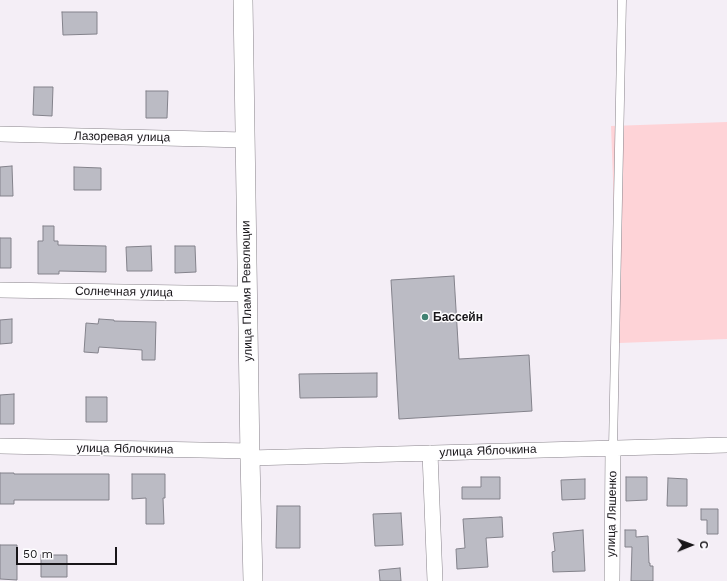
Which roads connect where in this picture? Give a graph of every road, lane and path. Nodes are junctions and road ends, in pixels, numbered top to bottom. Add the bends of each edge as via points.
1 (243, 0) edge
2 (622, 0) edge
3 (0, 134) edge
4 (245, 140) junction
5 (0, 290) edge
6 (247, 294) junction
7 (727, 445) edge
8 (0, 446) edge
9 (613, 447) junction
10 (430, 453) junction
11 (250, 454) junction
12 (253, 581) edge
13 (435, 581) edge
14 (612, 581) edge

1 - 4 street, улица Пламя Революции
2 - 9 lane
3 - 4 street, Лазоревая улица
4 - 6 street, улица Пламя Революции
5 - 6 street, Солнечная улица
6 - 11 street, улица Пламя Революции
7 - 9 street, улица Яблочкина
8 - 11 street, улица Яблочкина
9 - 10 street, улица Яблочкина
9 - 14 street, улица Ляшенко
10 - 11 street, улица Яблочкина
10 - 13 street
11 - 12 street, улица Пламя Революции

